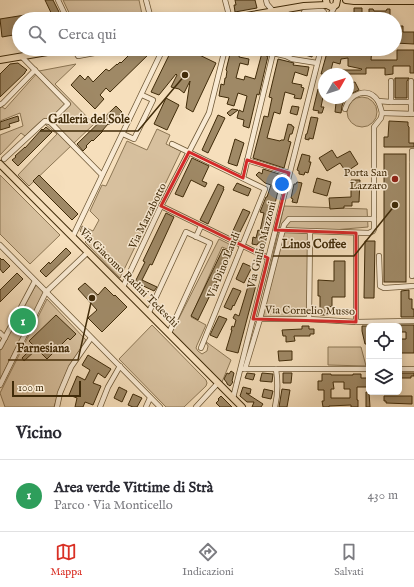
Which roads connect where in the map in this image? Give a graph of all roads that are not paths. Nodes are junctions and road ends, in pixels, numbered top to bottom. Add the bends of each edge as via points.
1 (58, 0) edge
2 (146, 0) edge
3 (225, 0) edge
4 (266, 0) edge
5 (323, 0) edge
6 (346, 0) edge
7 (354, 1) junction
8 (414, 2) edge
9 (336, 3) edge
10 (327, 4) edge
11 (304, 6) junction
12 (287, 9) junction
13 (273, 11) junction
14 (64, 12) edge
15 (149, 12) edge
16 (229, 12) edge
17 (268, 12) edge
18 (286, 12) edge
19 (304, 12) edge
20 (324, 12) edge
21 (331, 12) edge
22 (27, 56) edge
23 (160, 56) edge
24 (224, 56) edge
25 (273, 56) edge
26 (286, 56) joint
27 (296, 56) edge
28 (319, 56) edge
29 (22, 57) junction
30 (0, 60) edge
31 (317, 63) junction
32 (35, 70) junction
33 (391, 81) dead end
34 (411, 81) dead end
35 (142, 95) junction
36 (378, 101) junction
37 (391, 102) junction
38 (411, 102) junction
39 (1, 104) edge
40 (346, 109) dead end
41 (382, 113) junction
42 (412, 114) edge
43 (50, 122) junction
44 (123, 134) junction
45 (172, 144) dead end
46 (414, 151) edge
47 (189, 152) junction
48 (247, 160) junction
49 (2, 162) edge
50 (413, 162) edge
51 (289, 173) junction
52 (102, 175) junction
53 (243, 178) junction
54 (162, 206) junction
55 (374, 219) junction
56 (201, 226) junction
57 (275, 230) junction
58 (283, 231) junction
59 (310, 232) junction
60 (356, 233) junction
61 (73, 236) junction
62 (196, 236) junction
63 (0, 245) edge
64 (242, 245) junction
65 (88, 252) junction
66 (379, 256) dead end
67 (268, 258) junction
68 (413, 276) edge
69 (35, 282) junction
70 (413, 286) edge
71 (123, 287) junction
72 (46, 292) junction
73 (149, 312) junction
74 (253, 319) junction
75 (260, 319) junction
76 (309, 319) junction
77 (414, 321) edge
78 (356, 322) junction
79 (0, 333) edge
80 (169, 333) junction
81 (5, 338) junction
82 (91, 338) junction
83 (0, 347) edge
84 (201, 348) dead end
85 (120, 366) junction
86 (242, 369) junction
87 (276, 369) junction
88 (366, 369) edge
89 (402, 369) edge
90 (414, 369) edge
91 (218, 383) junction
92 (0, 385) edge
93 (150, 398) junction
94 (233, 398) junction
95 (57, 407) edge
96 (100, 407) edge
97 (146, 407) edge
98 (160, 407) edge
99 (196, 407) edge
100 (242, 407) edge
101 (275, 407) edge

1 - 14 street
2 - 15 street
3 - 16 street
4 - 13 street
5 - 11 main road
6 - 7 main road
7 - 8 main road
7 - 9 main road
9 - 10 main road via 333,7
9 - 21 street
10 - 11 main road
11 - 12 main road
12 - 13 main road
12 - 18 street
13 - 17 main road
19 - 20 street
22 - 29 main road
23 - 35 street
24 - 47 street, Via Marzabotto via 209,113
25 - 48 street
26 - 27 street
26 - 31 street
28 - 31 street, Via Giulio Mazzoni
29 - 30 main road
29 - 32 street
31 - 51 street, Via Giulio Mazzoni
32 - 39 street
32 - 43 street via 68,104
33 - 37 street
34 - 38 street
35 - 44 street
35 - 44 street via 153,100 134,139
36 - 37 street
36 - 40 street via 362,93 351,98
36 - 41 street
37 - 38 street
38 - 42 street
41 - 42 street
41 - 55 street via 374,127
43 - 49 street via 45,121
43 - 52 street
44 - 52 street
45 - 47 street
46 - 50 street
47 - 53 street
47 - 54 street, Via Marzabotto
48 - 51 street
48 - 53 street
49 - 61 main road, Via Giacomo Radini Tedeschi
50 - 68 street
51 - 57 street, Via Giulio Mazzoni
52 - 61 street
53 - 64 street, Via Dino Laudi via 265,189
54 - 56 street
54 - 71 street, Via Marzabotto
55 - 58 street via 289,219
55 - 60 street via 374,229 371,232
56 - 62 street
56 - 64 street
57 - 58 street
57 - 67 street, Via Giulio Mazzoni
58 - 59 street
58 - 75 street
59 - 60 street
59 - 76 street
60 - 78 street
61 - 65 main road, Via Giacomo Radini Tedeschi
62 - 73 street via 186,232
62 - 80 street via 210,242
63 - 69 street
64 - 67 street
64 - 84 street, Via Dino Laudi
65 - 71 main road, Via Giacomo Radini Tedeschi
65 - 72 street
66 - 70 street via 380,286
67 - 74 street, Via Giulio Mazzoni
68 - 70 street
69 - 72 street
69 - 81 street
71 - 73 main road, Via Giacomo Radini Tedeschi
72 - 82 street
72 - 92 street
73 - 80 main road, Via Giacomo Radini Tedeschi
74 - 75 street, Via Cornelio Musso
74 - 86 street, Via Giulio Mazzoni
75 - 76 street, Via Cornelio Musso
75 - 86 street
76 - 78 street, Via Cornelio Musso
77 - 78 street, Via Cornelio Musso
79 - 81 street
80 - 91 main road, Via Giacomo Radini Tedeschi
81 - 83 street
82 - 85 street
82 - 95 street via 71,367
85 - 93 street
85 - 96 street
86 - 87 street
86 - 94 street, Via Giulio Mazzoni
87 - 88 street
87 - 101 street via 278,388
89 - 90 street
91 - 94 main road, Via Giacomo Radini Tedeschi
91 - 99 street
93 - 97 street
93 - 98 street
94 - 100 main road, Via Giacomo Radini Tedeschi

